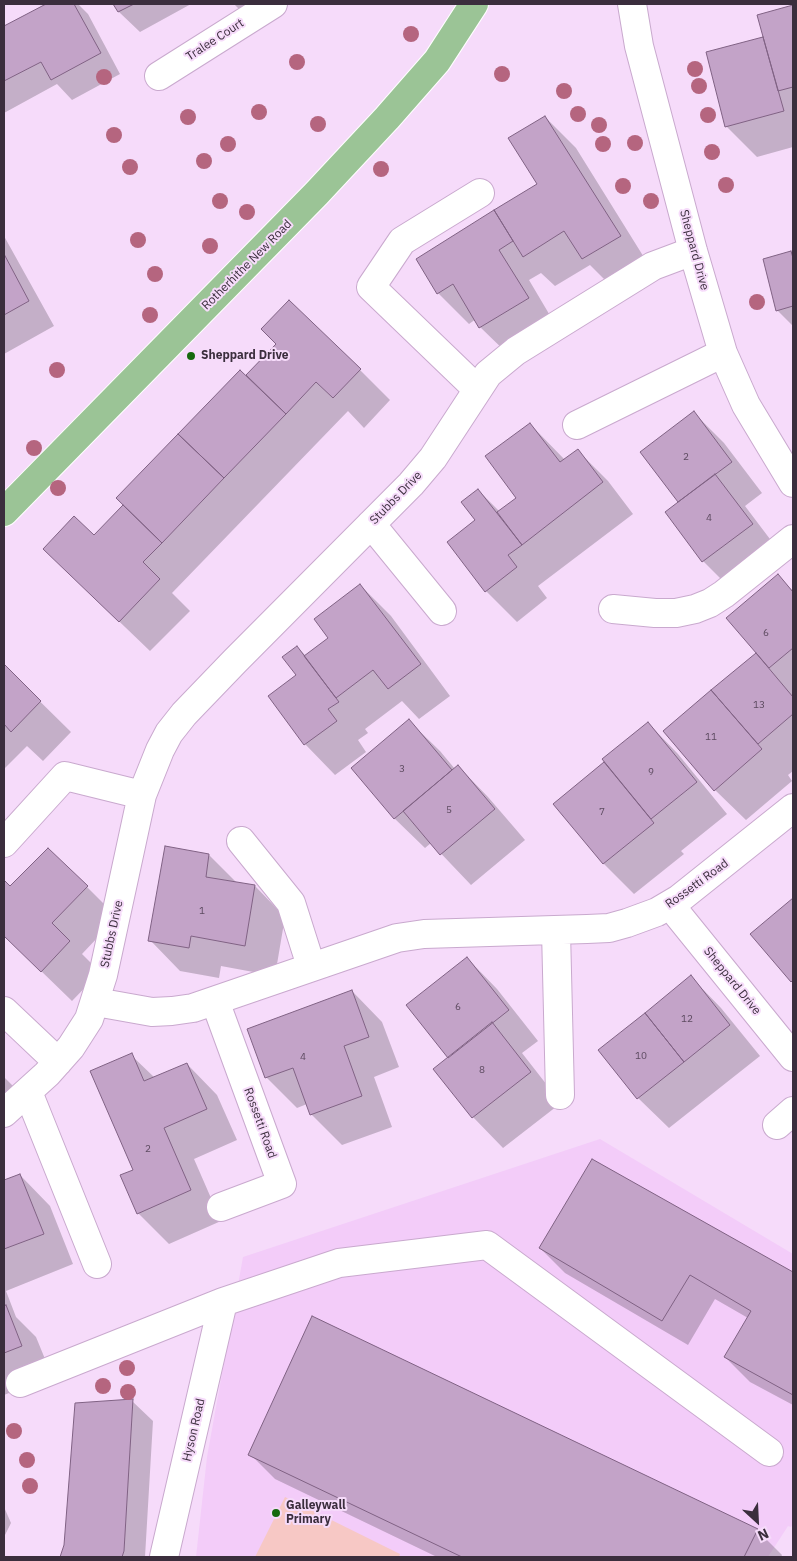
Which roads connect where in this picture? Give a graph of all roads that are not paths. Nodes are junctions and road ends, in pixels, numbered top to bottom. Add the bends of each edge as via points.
1 (273, 4) edge
2 (474, 4) edge
3 (632, 4) edge
4 (159, 76) dead end
5 (480, 193) dead end
6 (693, 250) junction
7 (723, 352) junction
8 (477, 389) junction
9 (577, 425) dead end
10 (793, 483) edge
11 (4, 512) edge
12 (371, 524) junction
13 (793, 539) edge
14 (613, 609) dead end
15 (442, 611) dead end
16 (142, 795) junction
17 (793, 808) edge
18 (241, 841) dead end
19 (4, 843) edge
20 (670, 905) junction
21 (556, 931) junction
22 (311, 966) junction
23 (214, 1000) junction
24 (96, 1002) junction
25 (4, 1011) edge
26 (793, 1057) edge
27 (58, 1062) junction
28 (28, 1092) junction
29 (560, 1095) dead end
30 (4, 1113) edge
31 (221, 1207) dead end
32 (97, 1264) dead end
33 (223, 1302) junction
34 (20, 1383) dead end
35 (769, 1452) dead end
36 (164, 1557) edge

1 - 4 street, Tralee Court
2 - 11 main road, Rotherhithe New Road via 437,61 388,118
3 - 6 street, Sheppard Drive via 639,46
5 - 8 street via 402,241 372,287
6 - 7 street, Sheppard Drive
6 - 8 street, Stubbs Drive via 653,266 516,350 488,374
7 - 9 street
7 - 10 street, Sheppard Drive via 746,405
8 - 12 street, Stubbs Drive via 433,458
12 - 15 street
12 - 16 street, Stubbs Drive via 184,714 160,750
13 - 14 street via 724,594 695,609 655,613
16 - 19 street via 66,776
16 - 24 street, Stubbs Drive
17 - 20 street, Rossetti Road via 692,891
18 - 22 street via 291,903
20 - 21 street, Rossetti Road via 609,928
20 - 26 street, Sheppard Drive
21 - 22 street, Rossetti Road via 424,934 397,938
21 - 29 street
22 - 23 street, Rossetti Road
23 - 24 street, Rossetti Road via 193,1008 152,1012
23 - 31 street, Rossetti Road via 282,1184
24 - 27 street, Stubbs Drive via 81,1033
25 - 27 street
27 - 28 street, Stubbs Drive
28 - 30 street, Stubbs Drive
28 - 32 street
33 - 34 street
33 - 35 street via 338,1263 487,1245
33 - 36 street, Hyson Road

